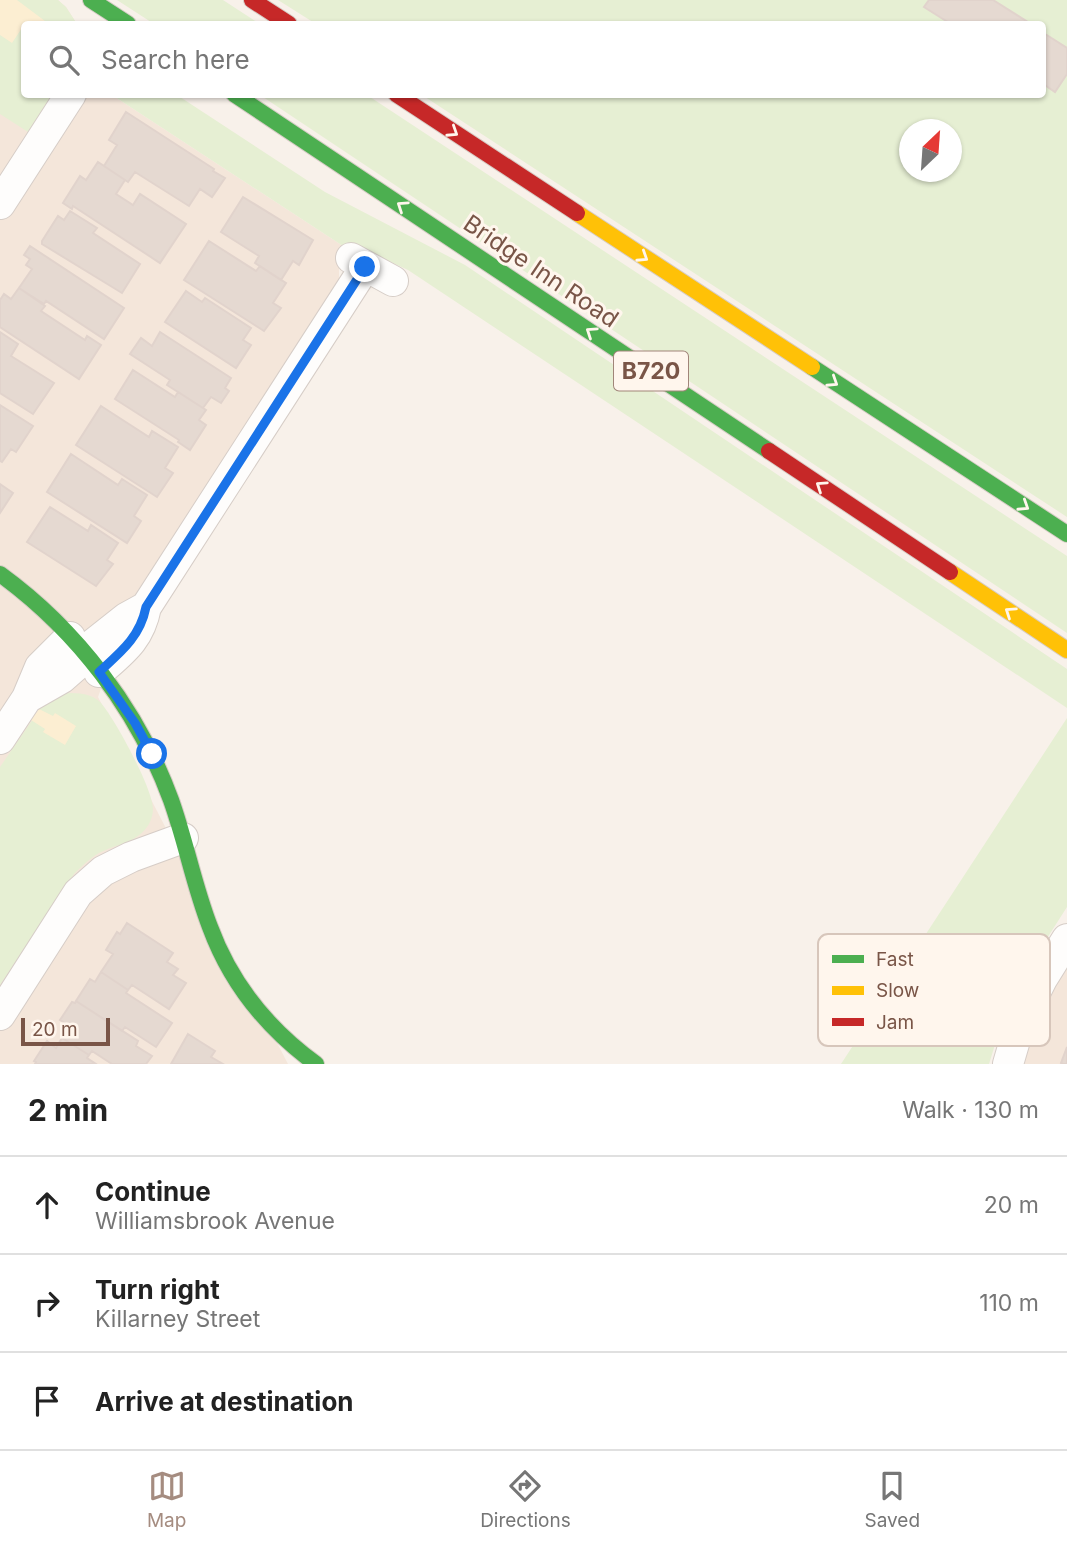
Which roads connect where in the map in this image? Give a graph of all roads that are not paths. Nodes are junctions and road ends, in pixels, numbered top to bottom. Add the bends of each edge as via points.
1 (252, 0) edge
2 (95, 10) edge
3 (121, 21) edge
4 (284, 21) edge
5 (70, 98) edge
6 (240, 98) edge
7 (402, 98) edge
8 (0, 204) edge
9 (393, 281) dead end
10 (1067, 534) edge
11 (0, 574) edge
12 (1067, 650) edge
13 (85, 654) junction
14 (0, 739) edge
15 (183, 838) junction
16 (1067, 939) edge
17 (1050, 966) edge
18 (0, 1015) edge
19 (1013, 1046) edge
20 (316, 1064) edge
21 (1008, 1064) edge

1 - 4 main road
2 - 3 main road
5 - 8 street
12 -> 6 main road, Bridge Inn Road / B720
7 -> 10 main road
9 - 13 street via 358,262 146,607
11 - 13 main road via 43,608
13 - 14 street via 40,667 27,698
13 - 15 main road via 152,754
15 - 18 street via 103,871 78,893
15 - 20 main road via 210,930 242,990 285,1039
16 - 17 street
19 - 21 street

